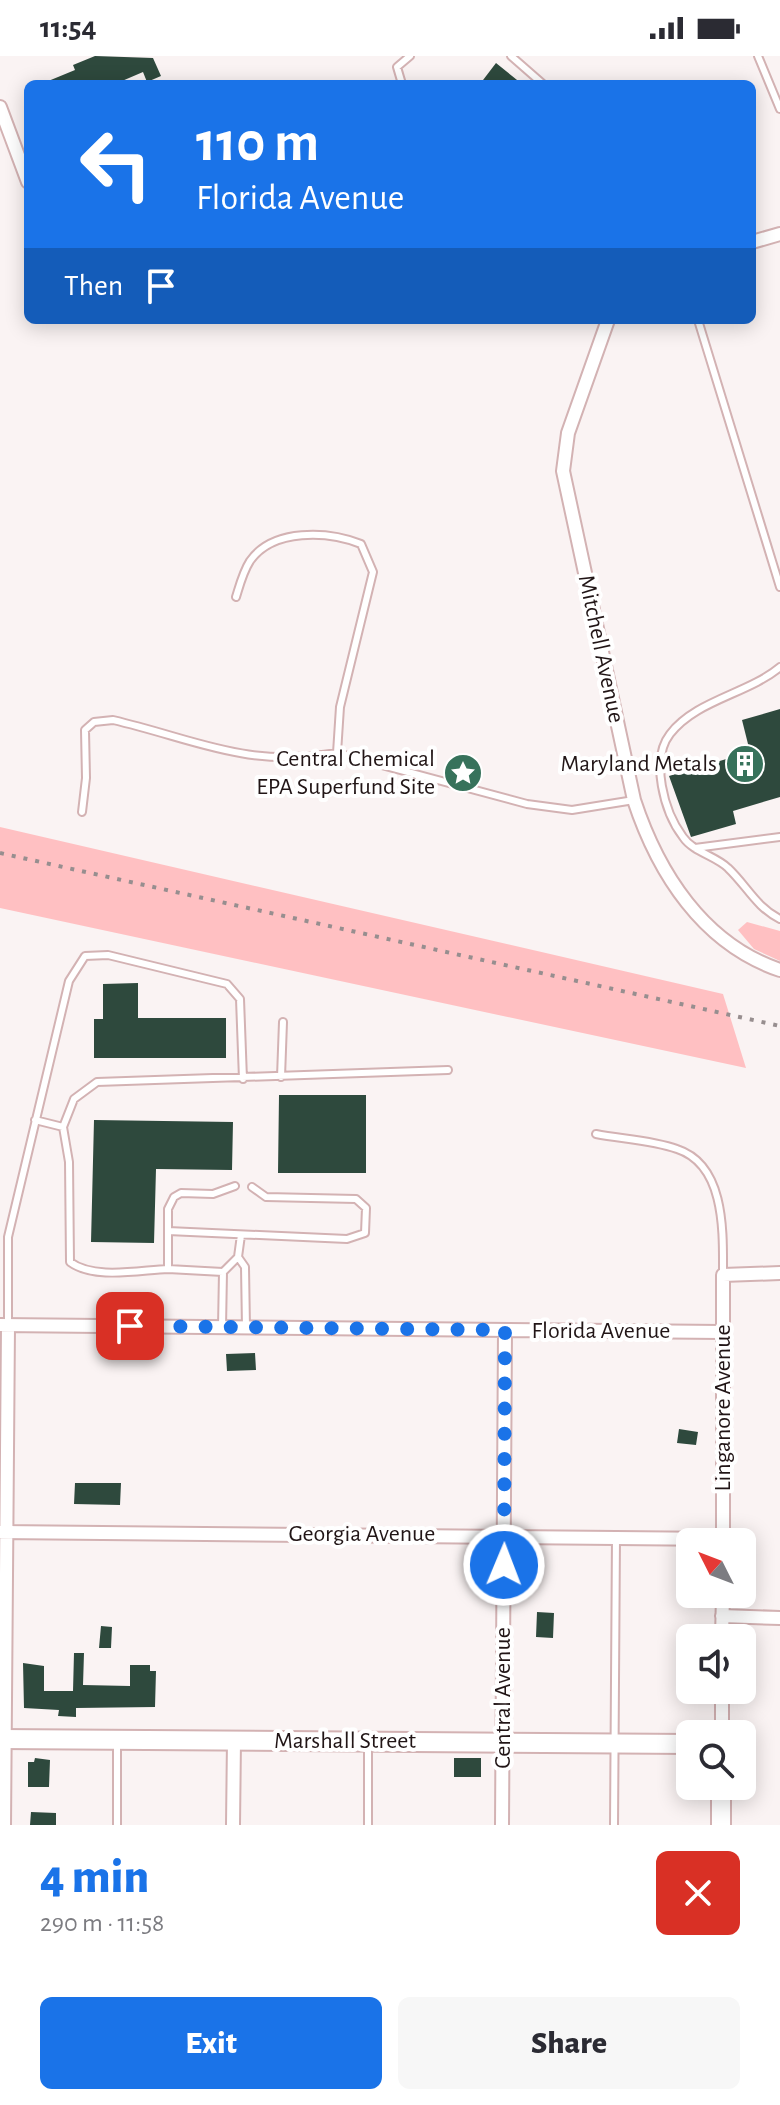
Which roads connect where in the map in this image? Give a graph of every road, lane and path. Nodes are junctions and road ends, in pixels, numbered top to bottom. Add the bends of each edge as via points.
1 (410, 56) edge
2 (511, 56) edge
3 (758, 56) edge
4 (401, 80) edge
5 (538, 80) edge
6 (0, 107) edge
7 (780, 109) edge
8 (24, 171) edge
9 (780, 234) edge
10 (756, 241) edge
11 (607, 324) edge
12 (699, 324) edge
13 (780, 587) edge
14 (236, 597) dead end
15 (780, 667) edge
16 (337, 753) junction
17 (634, 800) junction
18 (82, 812) dead end
19 (780, 837) edge
20 (695, 848) junction
21 (780, 919) edge
22 (780, 970) edge
23 (283, 1022) dead end
24 (448, 1070) dead end
25 (281, 1077) junction
26 (243, 1079) junction
27 (35, 1120) junction
28 (63, 1127) junction
29 (596, 1134) dead end
30 (235, 1186) dead end
31 (252, 1187) dead end
32 (168, 1231) junction
33 (241, 1235) junction
34 (238, 1257) junction
35 (168, 1269) junction
36 (223, 1272) junction
37 (780, 1273) edge
38 (723, 1275) junction
39 (4, 1326) edge
40 (222, 1327) junction
41 (246, 1327) junction
42 (505, 1330) junction
43 (722, 1332) junction
44 (723, 1528) edge
45 (3, 1532) edge
46 (505, 1535) junction
47 (616, 1537) junction
48 (676, 1539) edge
49 (722, 1608) edge
50 (722, 1616) junction
51 (780, 1618) edge
52 (722, 1624) edge
53 (2, 1739) edge
54 (117, 1740) junction
55 (234, 1740) junction
56 (503, 1740) junction
57 (368, 1741) junction
58 (614, 1742) junction
59 (676, 1744) edge
60 (721, 1800) edge
61 (4, 1825) edge
62 (117, 1825) edge
63 (233, 1825) edge
64 (368, 1825) edge
65 (502, 1825) edge
66 (614, 1825) edge
67 (721, 1825) edge

1 - 4 lane via 397,67
2 - 5 lane
3 - 7 lane
6 - 8 street
9 - 10 street
11 - 17 street, Mitchell Avenue via 568,433 563,471
12 - 13 lane
14 - 16 lane via 252,559 266,546 321,532 361,544 373,572 340,707
15 - 20 lane via 687,719 662,748 658,776 683,838
16 - 17 lane via 527,804 572,810
16 - 18 lane via 299,760 259,759 113,720 94,722 82,743
17 - 22 street, Mitchell Avenue via 666,877 689,906 734,946
19 - 20 lane
20 - 21 lane via 728,867 763,909
23 - 25 lane
24 - 25 lane
25 - 26 lane
26 - 27 lane via 242,1014 234,990 219,980 97,953 85,956 69,981
26 - 28 lane via 97,1082 74,1099
27 - 28 lane
27 - 39 lane via 8,1237
28 - 35 lane via 69,1162 70,1262 98,1272
29 - 38 lane via 679,1149 704,1168 724,1217
30 - 32 lane via 174,1197
31 - 33 lane via 266,1197 356,1199 366,1208 367,1223 362,1237 347,1239
32 - 33 lane
32 - 35 lane
33 - 34 lane
34 - 36 lane
34 - 41 lane via 245,1267
35 - 36 lane
36 - 40 lane
37 - 38 street
38 - 43 street, Linganore Avenue
39 - 40 street, Florida Avenue
39 - 45 street
40 - 41 street, Florida Avenue
41 - 42 street, Florida Avenue
42 - 43 street, Florida Avenue
42 - 46 street, Central Avenue
43 - 44 street, Linganore Avenue
45 - 46 street, Georgia Avenue
45 - 53 street
46 - 47 street, Georgia Avenue
46 - 56 street, Central Avenue
47 - 48 street, Georgia Avenue
47 - 58 lane
49 - 50 street
50 - 51 street
50 - 52 street
53 - 54 street, Marshall Street
53 - 61 street
54 - 55 street, Marshall Street
54 - 62 lane
55 - 57 street, Marshall Street
55 - 63 street
56 - 57 street, Marshall Street
56 - 58 street, Marshall Street
56 - 65 street, Central Avenue
57 - 64 lane
58 - 59 street, Marshall Street
58 - 66 lane
60 - 67 street

